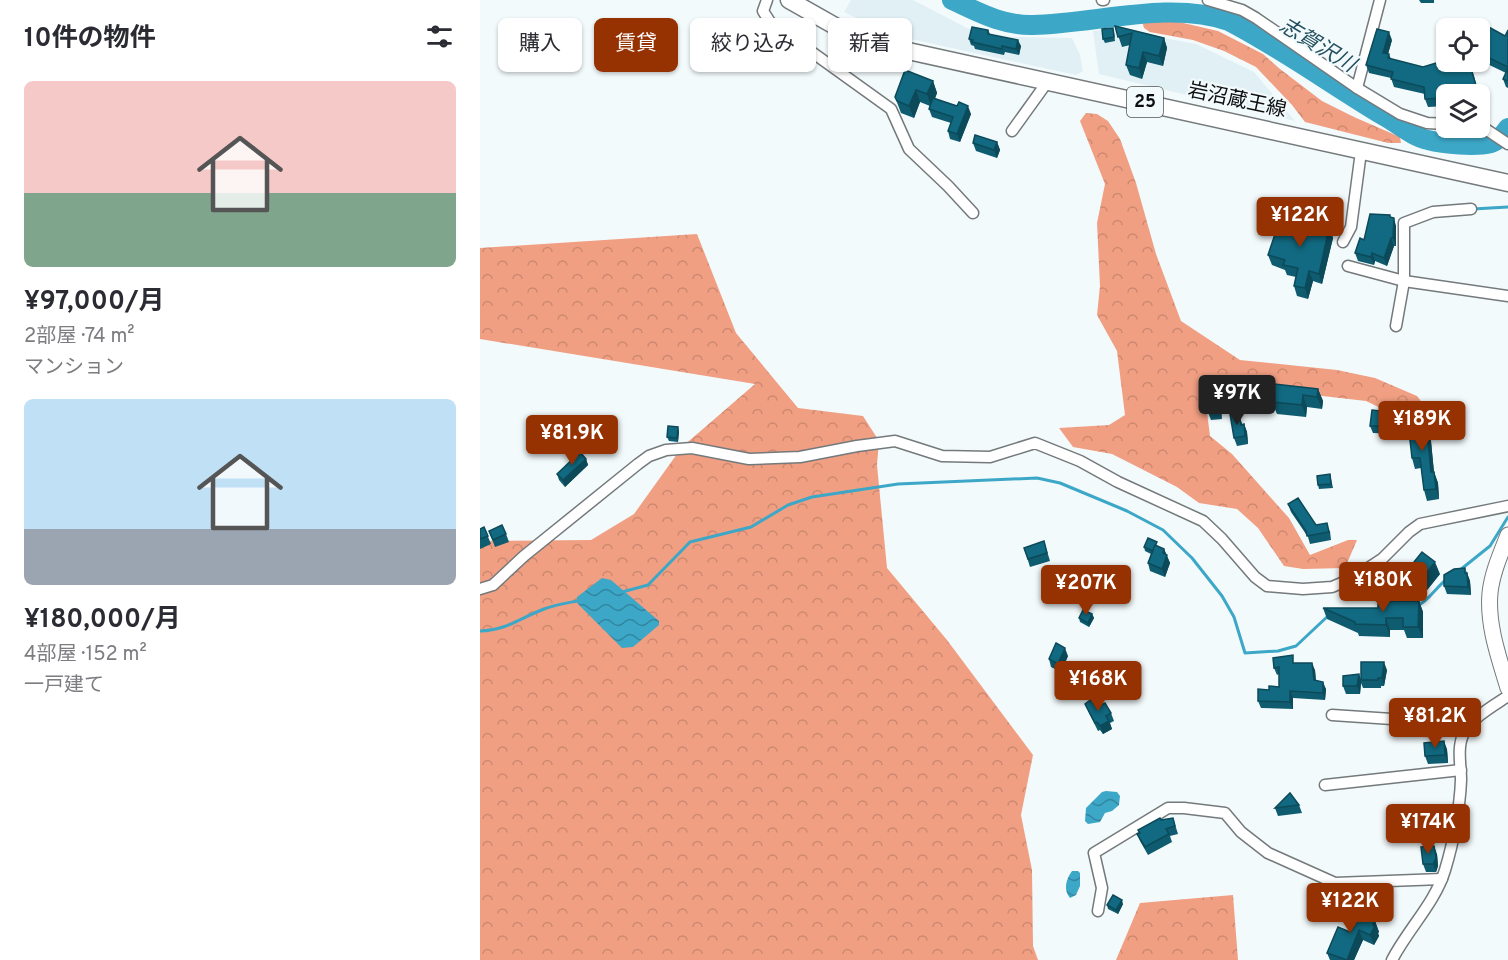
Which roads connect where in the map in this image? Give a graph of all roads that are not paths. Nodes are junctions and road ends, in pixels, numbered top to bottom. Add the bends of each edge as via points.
1 (767, 0) edge
2 (789, 0) edge
3 (1208, 0) edge
4 (1242, 0) edge
5 (1380, 0) edge
6 (1246, 13) junction
7 (1048, 81) junction
8 (1357, 88) junction
9 (1436, 123) edge
10 (1012, 131) dead end
11 (1490, 132) edge
12 (1506, 142) edge
13 (1363, 150) junction
14 (1508, 183) edge
15 (1471, 209) dead end
16 (973, 213) dead end
17 (1343, 242) dead end
18 (1348, 266) dead end
19 (1404, 281) junction
20 (1508, 296) edge
21 (1396, 326) dead end
22 (1508, 506) edge
23 (1508, 535) edge
24 (480, 589) edge
25 (1508, 688) edge
26 (1508, 696) edge
27 (1332, 715) dead end
28 (1465, 731) junction
29 (1461, 770) junction
30 (1324, 785) dead end
31 (1442, 879) junction
32 (1098, 911) dead end
33 (1392, 960) edge

1 - 16 street via 763,11 770,22 891,109 909,149
2 - 7 main road, 岩沼蔵王線 / 25 via 842,30 882,44
3 - 6 street
4 - 6 street
5 - 8 street
6 - 8 street
7 - 10 street
7 - 13 main road, 岩沼蔵王線 / 25
8 - 9 street via 1406,117
11 - 12 street
13 - 14 main road, 岩沼蔵王線 / 25
13 - 17 street via 1351,227
15 - 19 street via 1433,213 1404,223
18 - 19 street
19 - 20 street
19 - 21 street
22 - 24 street via 1420,524 1353,579 1332,587 1303,589 1268,586 1203,521 1035,443 990,457 942,456 895,441 800,457 749,459 692,448 666,450 638,464 494,585
23 - 25 street via 1490,592 1495,646
26 - 28 street
27 - 28 street via 1422,721
28 - 29 street
29 - 30 street
29 - 31 street
31 - 32 street via 1335,883 1268,853 1241,832 1225,813 1168,808 1094,853 1102,888
31 - 33 street

